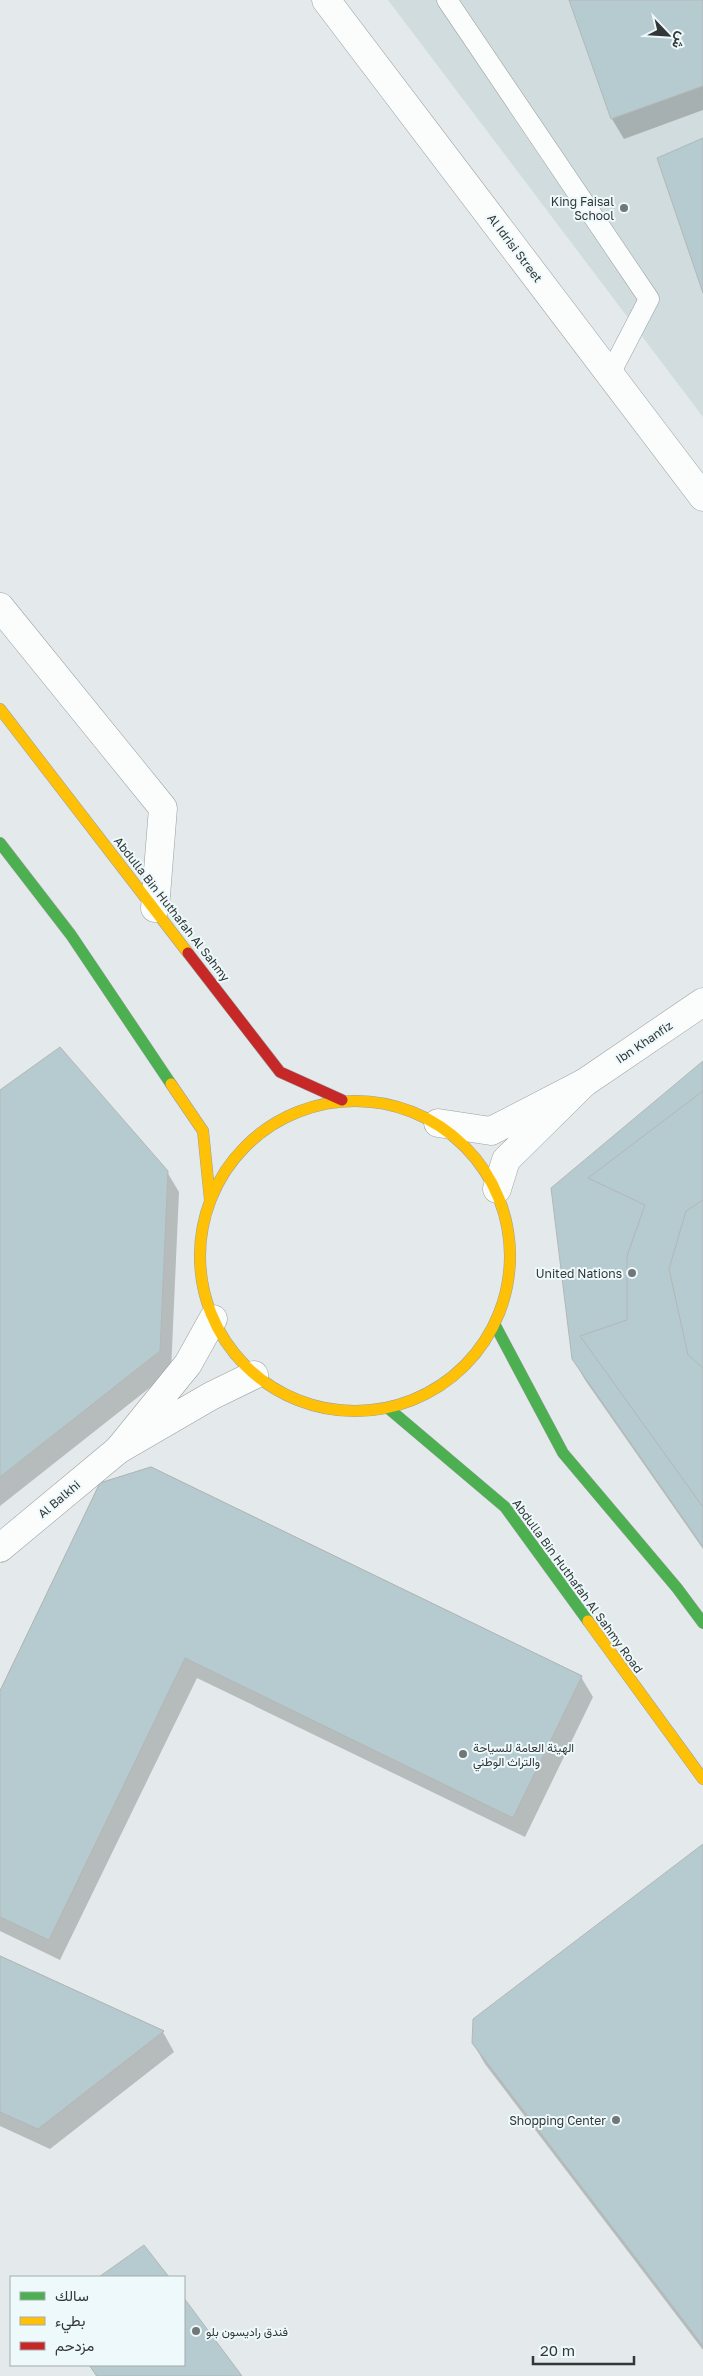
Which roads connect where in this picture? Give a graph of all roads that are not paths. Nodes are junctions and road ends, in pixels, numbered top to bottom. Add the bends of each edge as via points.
1 (326, 0) edge
2 (447, 0) edge
3 (610, 374) junction
4 (703, 497) edge
5 (0, 607) edge
6 (0, 709) edge
7 (0, 843) edge
8 (155, 908) junction
9 (703, 1002) edge
10 (584, 1083) junction
11 (342, 1100) junction
12 (438, 1123) junction
13 (497, 1189) junction
14 (210, 1200) junction
15 (213, 1319) junction
16 (494, 1325) junction
17 (254, 1375) junction
18 (388, 1408) junction
19 (118, 1450) junction
20 (0, 1548) edge
21 (677, 1588) junction
22 (703, 1601) edge
23 (703, 1623) edge
24 (703, 1779) edge

1 - 3 street, Al Idrisi Street
2 - 3 lane via 650,299
3 - 4 street, Al Idrisi Street
5 - 8 street via 163,808
6 - 8 street, Abdulla Bin Huthafah Al Sahmy
7 - 14 street via 71,935 203,1131
8 - 11 street, Abdulla Bin Huthafah Al Sahmy via 280,1072
9 - 10 street, Ibn Khanfiz
10 - 12 street via 491,1131
10 - 13 street via 506,1160
11 - 12 street via 392,1104
11 - 14 street via 300,1110 262,1131 231,1162
12 - 13 street via 472,1152
13 - 16 street via 510,1234 509,1280
14 - 15 street via 201,1239 201,1272
15 - 17 street via 230,1349
15 - 19 street via 188,1364
16 - 18 street via 476,1354 451,1378 421,1397
16 - 21 street via 563,1453
17 - 18 street via 295,1399 340,1411
17 - 19 street
18 - 24 street, Abdulla Bin Huthafah Al Sahmy Road via 505,1507
19 - 20 street, Al Balkhi
21 - 22 street
21 - 23 street

